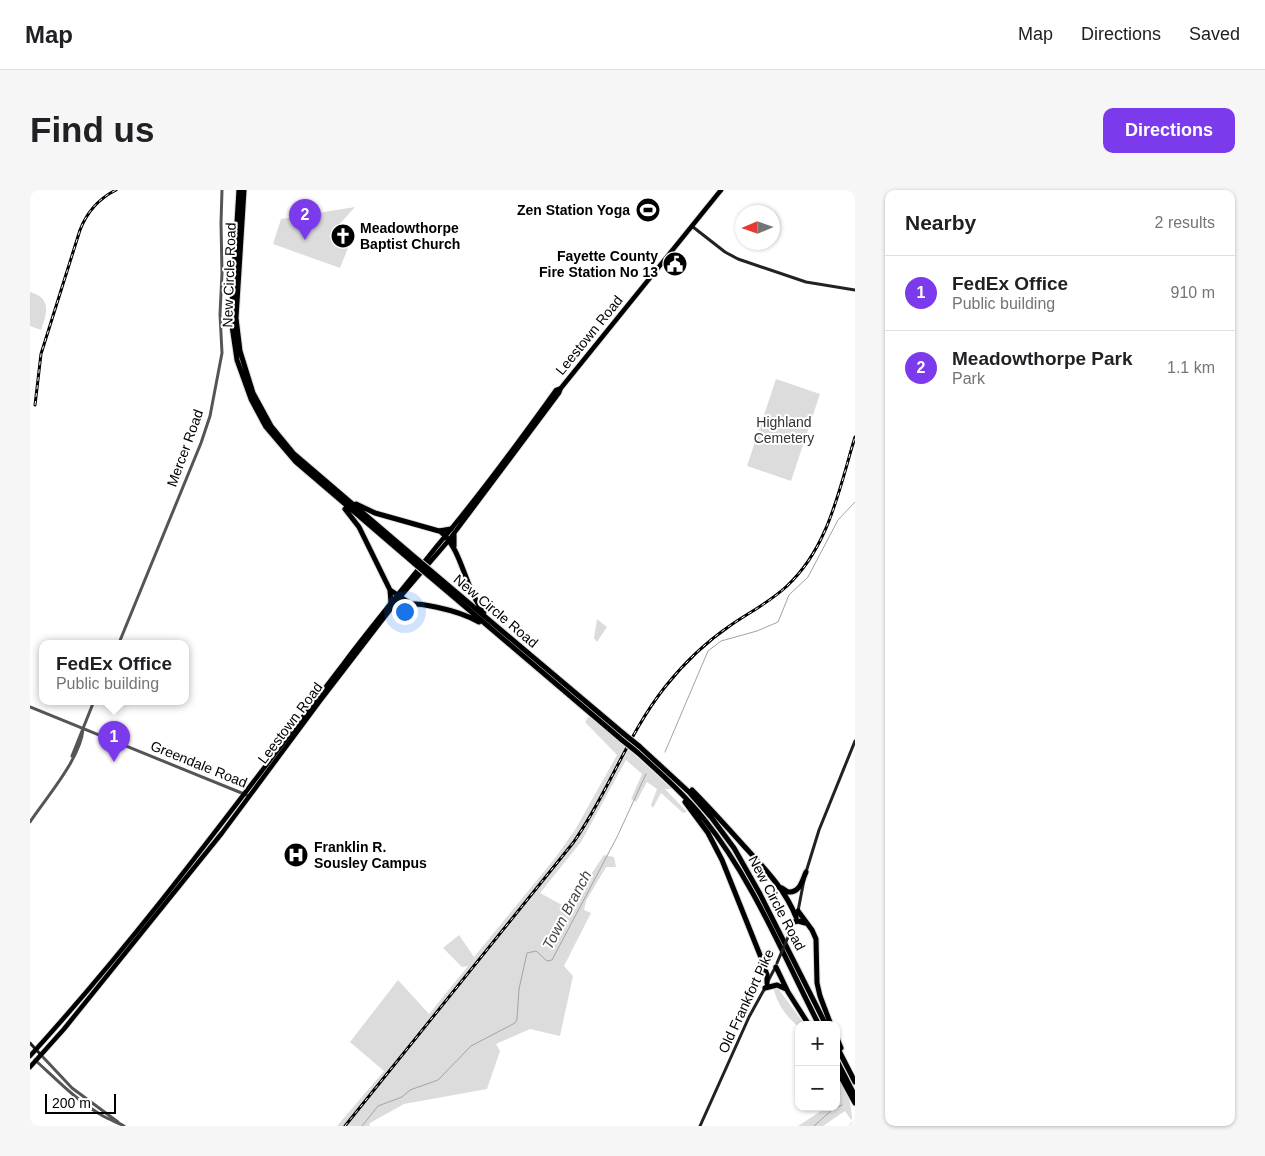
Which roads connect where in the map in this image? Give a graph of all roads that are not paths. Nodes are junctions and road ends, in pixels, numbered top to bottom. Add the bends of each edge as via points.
1 (222, 190) edge
2 (239, 190) edge
3 (244, 190) edge
4 (721, 190) edge
5 (693, 226) junction
6 (855, 290) edge
7 (330, 490) junction
8 (439, 531) junction
9 (452, 532) junction
10 (447, 538) junction
11 (455, 549) junction
12 (430, 573) junction
13 (390, 590) junction
14 (398, 596) junction
15 (408, 603) junction
16 (392, 604) junction
17 (490, 621) junction
18 (492, 630) junction
19 (120, 640) edge
20 (92, 705) edge
21 (30, 707) edge
22 (83, 730) junction
23 (623, 737) junction
24 (855, 742) edge
25 (638, 749) junction
26 (677, 780) junction
27 (679, 790) junction
28 (246, 796) junction
29 (30, 822) edge
30 (806, 872) junction
31 (777, 884) junction
32 (796, 917) junction
33 (805, 923) junction
34 (762, 960) junction
35 (776, 966) junction
36 (766, 986) junction
37 (788, 992) junction
38 (806, 1021) edge
39 (817, 1021) edge
40 (824, 1021) edge
41 (829, 1021) edge
42 (30, 1043) edge
43 (36, 1050) junction
44 (40, 1055) junction
45 (30, 1056) edge
46 (840, 1059) edge
47 (840, 1059) edge
48 (36, 1060) junction
49 (30, 1067) edge
50 (840, 1075) edge
51 (855, 1082) edge
52 (855, 1096) edge
53 (855, 1103) edge
54 (122, 1125) edge
55 (700, 1126) edge

1 - 19 street, Mercer Road via 222,353 210,416
2 - 7 highway, New Circle Road via 231,319 240,372 266,427 289,455
3 - 7 highway, New Circle Road via 236,318 243,362 256,398 278,435
4 - 5 main road, Leestown Road
5 - 6 main road via 738,259 806,282
5 - 9 main road, Leestown Road via 561,388 556,390
7 - 8 highway via 370,511
7 - 12 highway, New Circle Road, bridge
7 - 13 highway via 356,521
8 - 9 highway
8 - 10 highway
9 - 10 main road, Leestown Road
9 - 11 highway
10 - 11 highway
10 - 14 main road, Leestown Road
11 - 17 highway via 471,593
12 - 17 highway, New Circle Road
12 - 18 highway, New Circle Road
13 - 14 highway
13 - 16 highway
14 - 15 highway
14 - 16 main road, Leestown Road
15 - 16 highway
15 - 18 highway via 464,614
16 - 28 main road, Leestown Road
17 - 23 highway, New Circle Road
18 - 23 highway, New Circle Road
20 - 22 street
21 - 22 street, Greendale Road
22 - 28 street, Greendale Road
22 - 29 street via 60,779
23 - 25 highway, New Circle Road, bridge
24 - 30 main road, Old Frankfort Pike
25 - 26 highway, New Circle Road
25 - 27 highway, New Circle Road
26 - 31 highway via 685,783 714,811
26 - 40 highway, New Circle Road via 711,817 744,864
27 - 34 highway via 716,849
27 - 39 highway, New Circle Road via 725,846 740,871
28 - 43 main road, Leestown Road
28 - 44 main road, Leestown Road via 222,833 64,1030
30 - 31 highway via 795,892 788,892
30 - 32 main road, Old Frankfort Pike
31 - 32 highway
32 - 33 highway
32 - 33 highway
32 - 35 main road, Old Frankfort Pike, bridge
33 - 41 highway via 816,941 817,983
34 - 35 highway via 767,966
34 - 36 highway via 767,975
35 - 36 main road, Old Frankfort Pike
35 - 37 highway
36 - 37 highway via 779,985
36 - 55 main road, Old Frankfort Pike
37 - 38 highway
42 - 43 main road
43 - 44 main road
43 - 45 main road, Leestown Road
44 - 48 main road, Leestown Road
44 - 54 street via 72,1088
45 - 48 main road
46 - 51 highway
47 - 52 highway
48 - 49 main road, Leestown Road
48 - 54 street via 82,1102
50 - 53 highway

